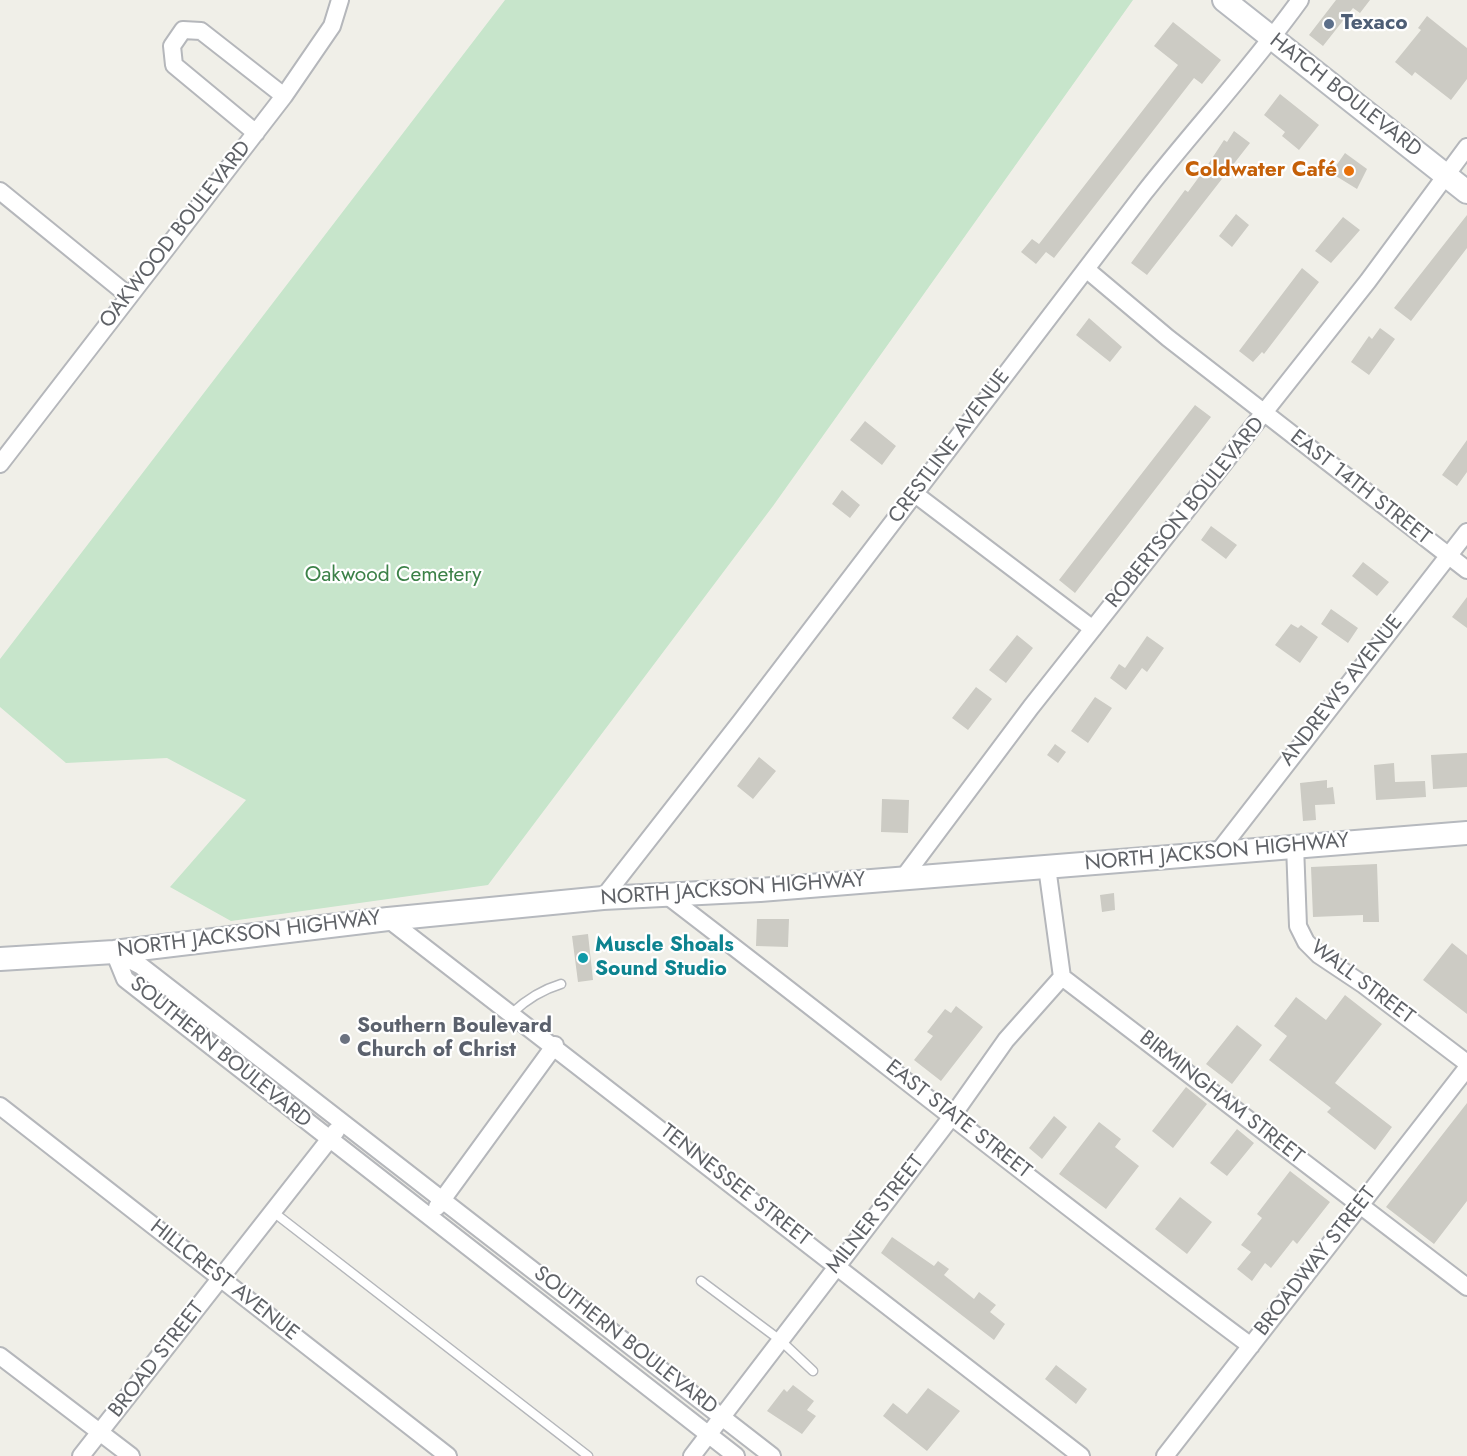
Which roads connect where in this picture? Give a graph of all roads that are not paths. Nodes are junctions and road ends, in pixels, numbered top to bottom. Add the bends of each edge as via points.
1 (340, 0) edge
2 (1224, 0) edge
3 (1300, 0) edge
4 (1272, 39) junction
5 (284, 96) junction
6 (256, 133) junction
7 (1467, 147) edge
8 (1446, 175) junction
9 (0, 191) edge
10 (1467, 192) edge
11 (1086, 269) junction
12 (129, 296) junction
13 (1265, 414) junction
14 (1, 459) edge
15 (915, 494) junction
16 (1467, 532) edge
17 (1448, 556) junction
18 (1467, 570) edge
19 (1093, 629) junction
20 (1467, 833) edge
21 (1295, 845) junction
22 (1219, 851) junction
23 (1047, 867) junction
24 (903, 878) junction
25 (665, 894) junction
26 (603, 898) junction
27 (388, 919) junction
28 (114, 952) junction
29 (0, 959) edge
30 (1062, 977) junction
31 (561, 984) dead end
32 (512, 1013) junction
33 (555, 1046) junction
34 (1467, 1063) edge
35 (1467, 1068) edge
36 (0, 1106) edge
37 (953, 1115) junction
38 (342, 1122) junction
39 (329, 1140) junction
40 (442, 1199) junction
41 (1360, 1206) junction
42 (272, 1211) junction
43 (430, 1217) junction
44 (837, 1266) junction
45 (221, 1279) junction
46 (701, 1281) dead end
47 (1467, 1287) edge
48 (780, 1340) junction
49 (1251, 1346) junction
50 (0, 1356) edge
51 (813, 1371) dead end
52 (723, 1416) junction
53 (100, 1432) junction
54 (708, 1435) junction
55 (81, 1456) edge
56 (131, 1456) edge
57 (448, 1456) edge
58 (588, 1456) edge
59 (692, 1456) edge
60 (736, 1456) edge
61 (772, 1456) edge
62 (1081, 1456) edge
63 (1165, 1456) edge

1 - 5 street, OAKWOOD BOULEVARD via 332,26
2 - 4 main road, HATCH BOULEVARD
3 - 4 street, CRESTLINE AVENUE
4 - 8 main road, HATCH BOULEVARD
4 - 11 street, CRESTLINE AVENUE via 1199,123
5 - 6 street, OAKWOOD BOULEVARD
5 - 6 street via 201,31 183,30 172,46 174,65
6 - 12 street, OAKWOOD BOULEVARD
7 - 8 street, ROBERTSON BOULEVARD
8 - 10 main road, HATCH BOULEVARD
8 - 13 street, ROBERTSON BOULEVARD
9 - 12 street
11 - 13 street, EAST 14TH STREET
11 - 15 street, CRESTLINE AVENUE
12 - 14 street, OAKWOOD BOULEVARD
13 - 17 street, EAST 14TH STREET
13 - 19 street, ROBERTSON BOULEVARD
15 - 19 street
15 - 26 street, CRESTLINE AVENUE
16 - 17 street, ANDREWS AVENUE
17 - 18 street, EAST 14TH STREET
17 - 22 street, ANDREWS AVENUE
19 - 24 street, ROBERTSON BOULEVARD
20 - 21 main road, NORTH JACKSON HIGHWAY
21 - 22 main road, NORTH JACKSON HIGHWAY
21 - 34 street, WALL STREET via 1298,926 1306,942
22 - 23 main road, NORTH JACKSON HIGHWAY
23 - 24 main road, NORTH JACKSON HIGHWAY
23 - 30 street
24 - 25 main road, NORTH JACKSON HIGHWAY
25 - 26 main road, NORTH JACKSON HIGHWAY
25 - 37 street, EAST STATE STREET
26 - 27 main road, NORTH JACKSON HIGHWAY
27 - 28 main road, NORTH JACKSON HIGHWAY
27 - 32 street, TENNESSEE STREET
28 - 29 main road, NORTH JACKSON HIGHWAY
28 - 38 street, SOUTHERN BOULEVARD via 141,966
28 - 39 street, SOUTHERN BOULEVARD via 125,979
30 - 37 street, MILNER STREET via 1006,1040
30 - 41 street, BIRMINGHAM STREET
31 - 32 lane via 546,988
32 - 33 street, TENNESSEE STREET
33 - 40 street
33 - 44 street, TENNESSEE STREET
35 - 41 street, BROADWAY STREET
36 - 45 street, HILLCREST AVENUE
37 - 44 street, MILNER STREET
37 - 49 street, EAST STATE STREET via 1135,1260
38 - 39 street, BROAD STREET
38 - 40 street, SOUTHERN BOULEVARD
39 - 42 street, BROAD STREET
39 - 43 street, SOUTHERN BOULEVARD
40 - 43 street
40 - 52 street, SOUTHERN BOULEVARD
41 - 47 street, BIRMINGHAM STREET
41 - 49 street, BROADWAY STREET
42 - 45 street, BROAD STREET
42 - 58 lane
43 - 54 street, SOUTHERN BOULEVARD
44 - 48 street, MILNER STREET
44 - 62 street, TENNESSEE STREET
45 - 53 street, BROAD STREET
45 - 57 street, HILLCREST AVENUE
46 - 48 lane
48 - 51 lane
48 - 52 street, MILNER STREET
49 - 63 street, BROADWAY STREET
50 - 53 street
52 - 54 street, MILNER STREET
52 - 61 street, SOUTHERN BOULEVARD
53 - 55 street, BROAD STREET
53 - 56 street
54 - 59 street, MILNER STREET
54 - 60 street, SOUTHERN BOULEVARD

